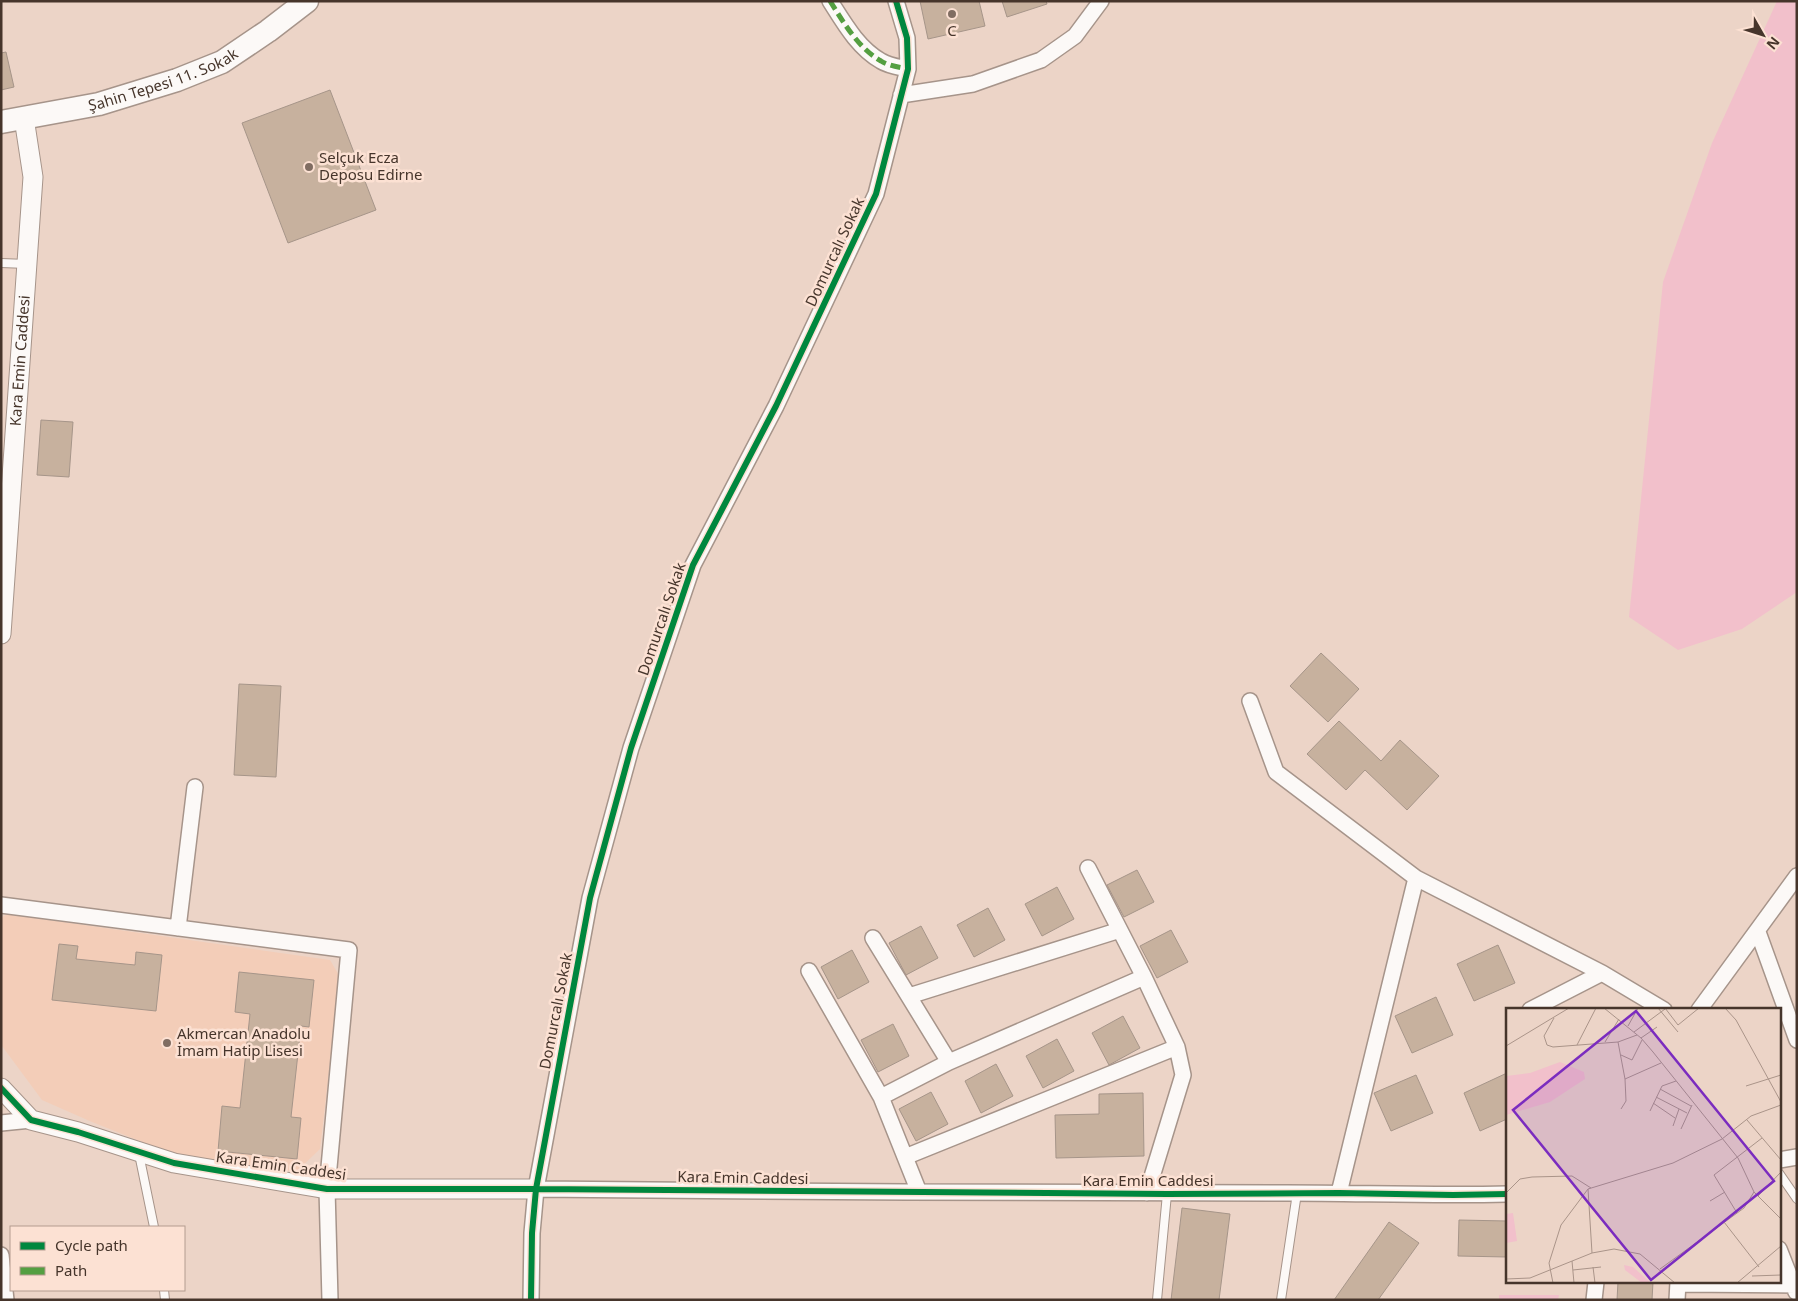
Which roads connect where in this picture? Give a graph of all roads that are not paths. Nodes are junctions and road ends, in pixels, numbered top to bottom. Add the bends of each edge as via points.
1 (307, 1) edge
2 (830, 1) edge
3 (896, 1) edge
4 (1101, 1) edge
5 (908, 69) junction
6 (901, 95) junction
7 (24, 118) junction
8 (1, 122) edge
9 (1, 263) edge
10 (27, 264) junction
11 (1, 634) edge
12 (1250, 701) dead end
13 (195, 787) dead end
14 (1088, 868) dead end
15 (1797, 876) edge
16 (1416, 878) junction
17 (1, 905) edge
18 (178, 928) junction
19 (1120, 930) junction
20 (1758, 932) junction
21 (873, 938) dead end
22 (809, 971) dead end
23 (1602, 973) junction
24 (1144, 977) junction
25 (909, 996) junction
26 (1534, 1008) edge
27 (1661, 1008) edge
28 (1701, 1008) edge
29 (1797, 1040) edge
30 (1177, 1047) junction
31 (948, 1062) junction
32 (1, 1088) edge
33 (881, 1097) junction
34 (31, 1120) junction
35 (1, 1123) edge
36 (139, 1152) junction
37 (905, 1157) junction
38 (1797, 1157) edge
39 (1780, 1160) edge
40 (1780, 1174) edge
41 (327, 1189) junction
42 (536, 1189) junction
43 (919, 1192) junction
44 (1147, 1193) junction
45 (1297, 1193) junction
46 (1339, 1193) junction
47 (1167, 1194) junction
48 (1506, 1194) edge
49 (1797, 1199) edge
50 (154, 1226) edge
51 (1780, 1251) edge
52 (1, 1255) edge
53 (1596, 1284) edge
54 (1678, 1284) edge
55 (1698, 1284) edge
56 (1796, 1289) edge
57 (6, 1300) edge
58 (330, 1300) edge
59 (530, 1300) edge
60 (1157, 1300) edge
61 (1281, 1300) edge
62 (1594, 1300) edge
63 (1678, 1300) edge

1 - 7 main road, Şahin Tepesi 11. Sokak via 222,62 99,104
2 - 5 street via 868,52 883,62
3 - 5 street, Domurcalı Sokak via 907,38
4 - 6 street via 1075,36 1041,60 973,84
5 - 6 street, Domurcalı Sokak
6 - 42 street, Domurcalı Sokak via 876,194 776,406 693,565 631,748 590,898
7 - 8 main road, Şahin Tepesi 11. Sokak
7 - 10 street, Kara Emin Caddesi via 33,177
9 - 10 lane
10 - 11 street, Kara Emin Caddesi
12 - 16 street via 1276,772
13 - 18 street
14 - 19 street
15 - 20 street
16 - 23 street
16 - 46 street
17 - 18 street
18 - 41 street via 349,950
19 - 24 street
19 - 25 street
20 - 28 street
20 - 29 street
21 - 25 street
22 - 33 street
23 - 26 street
23 - 27 street
24 - 30 street
24 - 31 street
25 - 31 street
30 - 37 street
30 - 44 street via 1183,1075
31 - 33 street
32 - 34 street
33 - 37 street
34 - 35 street
34 - 36 street, Kara Emin Caddesi
36 - 41 street, Kara Emin Caddesi via 174,1163
36 - 50 lane
37 - 43 street
38 - 39 street
40 - 49 lane
41 - 42 street, Kara Emin Caddesi
41 - 58 street
42 - 43 street, Kara Emin Caddesi
42 - 59 street, Domurcalı Sokak
43 - 44 street, Kara Emin Caddesi
44 - 47 street, Kara Emin Caddesi
45 - 46 street, Kara Emin Caddesi
45 - 47 street, Kara Emin Caddesi
45 - 61 lane
46 - 48 street, Kara Emin Caddesi
47 - 60 lane
51 - 56 street
52 - 57 street
53 - 62 street
54 - 63 street
55 - 56 street

